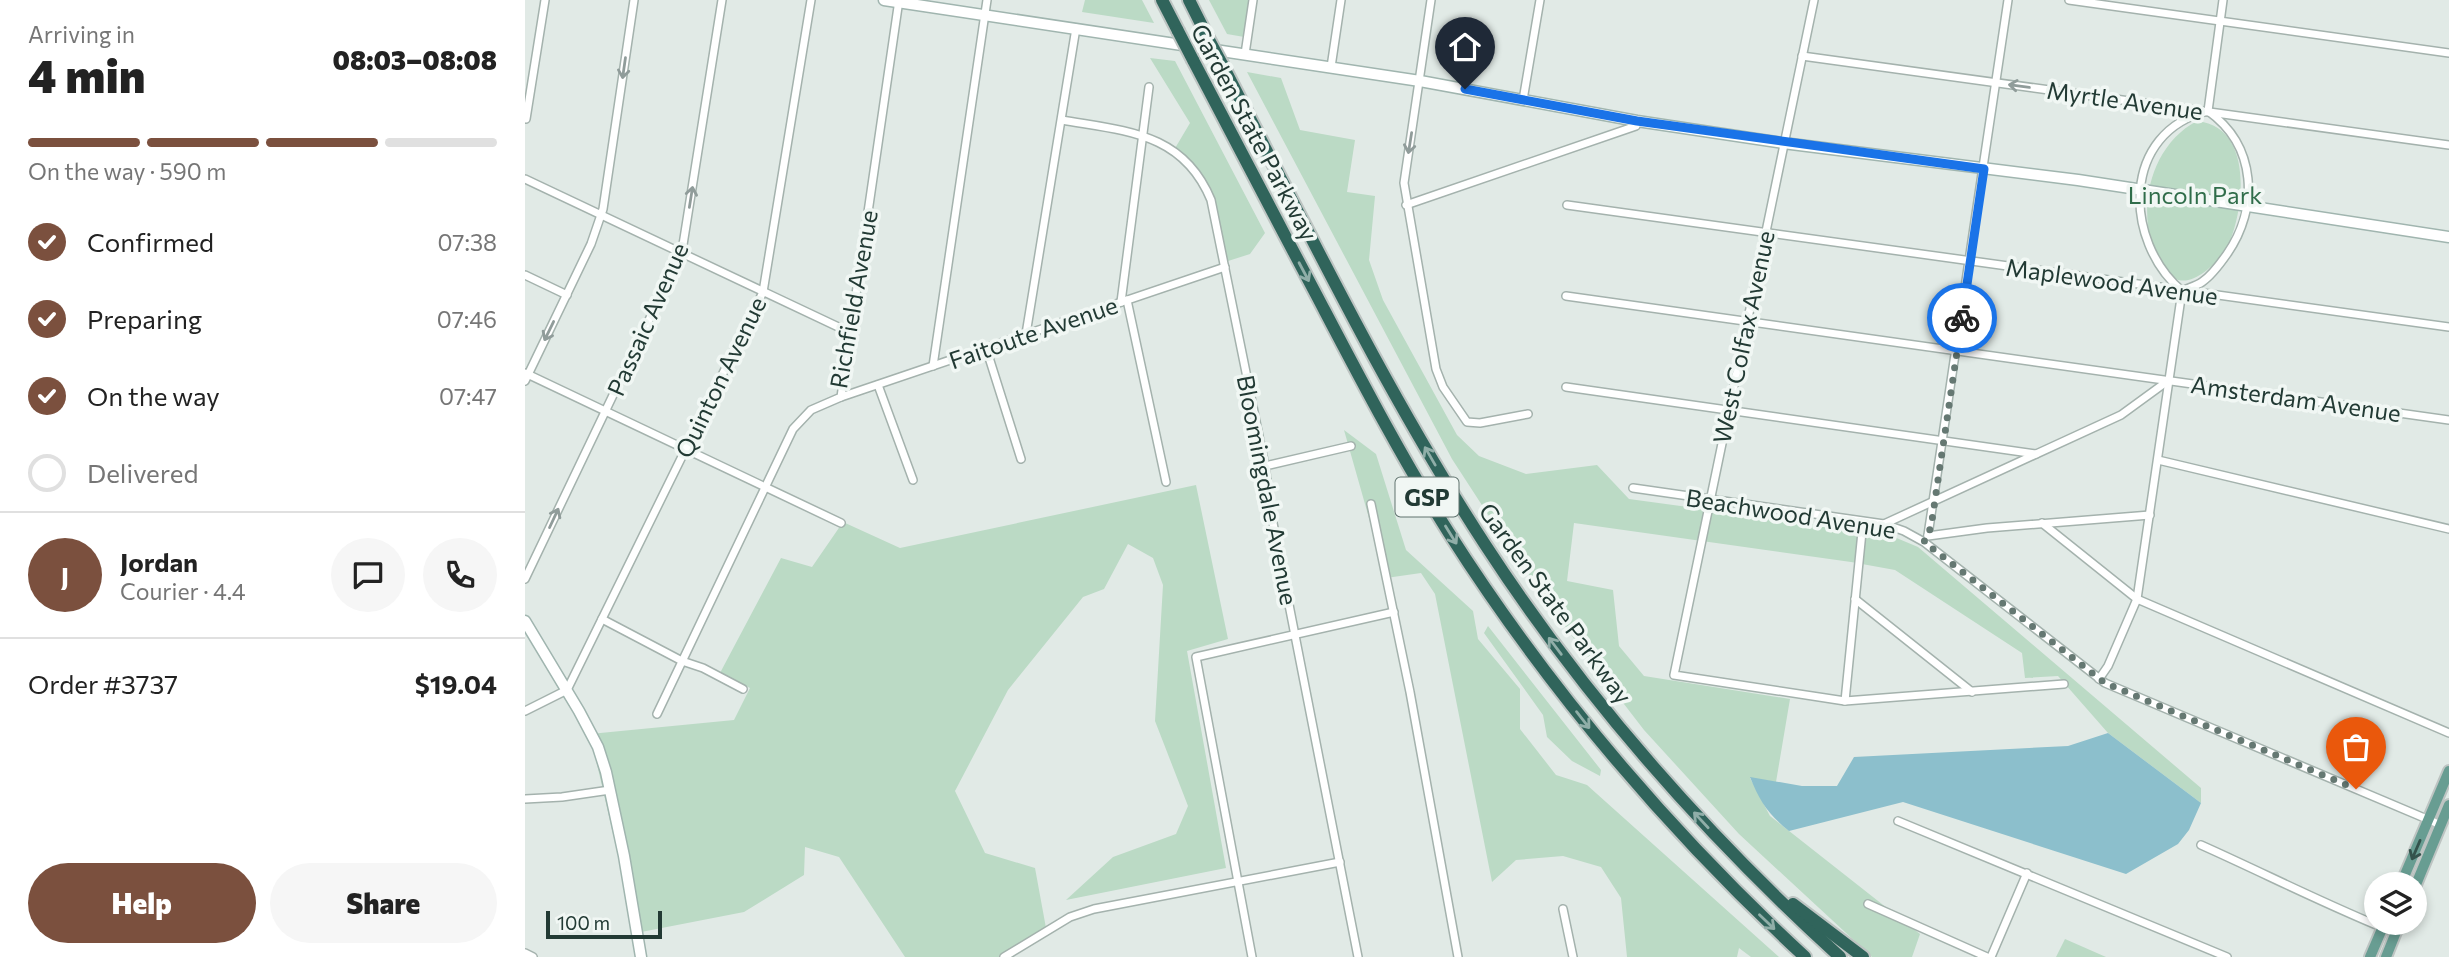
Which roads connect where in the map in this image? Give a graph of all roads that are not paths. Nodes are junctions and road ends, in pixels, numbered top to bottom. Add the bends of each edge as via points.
1 (545, 0) edge
2 (634, 0) edge
3 (722, 0) edge
4 (811, 0) edge
5 (884, 0) edge
6 (987, 0) edge
7 (1162, 0) edge
8 (1189, 0) edge
9 (1254, 0) edge
10 (1341, 0) edge
11 (1431, 0) edge
12 (1540, 0) edge
13 (1814, 0) edge
14 (2008, 0) edge
15 (2069, 0) edge
16 (2223, 0) edge
17 (898, 1) edge
18 (985, 16) junction
19 (2220, 22) junction
20 (1076, 28) junction
21 (2449, 53) edge
22 (1245, 54) junction
23 (1802, 56) junction
24 (1331, 67) junction
25 (1419, 80) junction
26 (1996, 83) junction
27 (1149, 87) dead end
28 (1523, 100) junction
29 (2208, 111) junction
30 (526, 119) edge
31 (1062, 120) junction
32 (1637, 121) junction
33 (1142, 135) junction
34 (1783, 143) junction
35 (2449, 145) edge
36 (1984, 169) junction
37 (525, 179) edge
38 (2140, 190) junction
39 (1406, 205) junction
40 (1567, 205) dead end
41 (2248, 206) junction
42 (601, 215) junction
43 (1765, 232) junction
44 (2449, 237) edge
45 (681, 253) junction
46 (1970, 261) junction
47 (1224, 267) junction
48 (525, 275) edge
49 (2182, 291) junction
50 (763, 292) junction
51 (567, 295) junction
52 (1566, 296) dead end
53 (1124, 301) junction
54 (1747, 320) junction
55 (2449, 327) edge
56 (851, 333) junction
57 (1026, 334) junction
58 (986, 348) junction
59 (1957, 350) junction
60 (933, 366) junction
61 (526, 376) edge
62 (2169, 380) junction
63 (878, 385) junction
64 (1566, 387) dead end
65 (841, 397) junction
66 (1729, 410) junction
67 (605, 411) junction
68 (1528, 414) dead end
69 (2449, 420) edge
70 (1944, 439) junction
71 (1351, 446) dead end
72 (685, 450) junction
73 (2036, 454) junction
74 (1021, 459) dead end
75 (2158, 460) junction
76 (1265, 466) junction
77 (913, 480) dead end
78 (1166, 482) dead end
79 (764, 488) junction
80 (1633, 488) dead end
81 (1710, 500) junction
82 (1935, 500) junction
83 (1371, 504) dead end
84 (2150, 516) junction
85 (1863, 522) junction
86 (841, 523) dead end
87 (2042, 523) junction
88 (1884, 524) junction
89 (2449, 529) edge
90 (1926, 539) junction
91 (525, 579) edge
92 (1856, 599) junction
93 (2137, 599) junction
94 (1394, 612) junction
95 (602, 619) junction
96 (525, 621) edge
97 (1295, 635) junction
98 (682, 661) junction
99 (2099, 679) junction
100 (2064, 684) dead end
101 (743, 689) dead end
102 (566, 690) junction
103 (1972, 692) junction
104 (1845, 701) junction
105 (525, 711) edge
106 (657, 714) dead end
107 (2449, 733) edge
108 (2449, 771) edge
109 (610, 790) junction
110 (525, 799) edge
111 (2449, 805) edge
112 (2428, 819) junction
113 (1898, 821) dead end
114 (2441, 825) junction
115 (2201, 845) dead end
116 (1341, 862) junction
117 (1748, 870) junction
118 (2406, 872) edge
119 (2421, 872) edge
120 (2027, 873) junction
121 (1237, 882) junction
122 (1868, 904) dead end
123 (1563, 909) dead end
124 (2364, 918) edge
125 (2380, 935) edge
126 (2395, 935) edge
127 (525, 953) edge
128 (533, 957) edge
129 (642, 957) edge
130 (1004, 957) edge
131 (1252, 957) edge
132 (1358, 957) edge
133 (1458, 957) edge
134 (1573, 957) edge
135 (1805, 957) edge
136 (1840, 957) edge
137 (1863, 957) edge
138 (1989, 957) edge
139 (2227, 957) edge
140 (2370, 957) edge
141 (2386, 957) edge

1 - 30 street
2 -> 42 street
45 -> 3 street, Passaic Avenue
4 - 50 street, Quinton Avenue
5 - 17 street
6 - 18 street
7 -> 135 highway, Garden State Parkway / GSP, bridge via 1381,417 1484,585 1557,687 1636,784
117 -> 8 highway, Garden State Parkway / GSP, bridge via 1610,716 1488,549 1390,386
9 - 22 street
10 - 24 street
11 - 25 street
12 - 28 street
13 - 23 street, West Colfax Avenue
14 - 26 street
15 - 19 street
16 - 19 street
17 - 18 street
17 - 56 street, Richfield Avenue
18 - 20 street
18 - 60 street
19 - 21 street
19 - 29 street
20 - 22 street
20 - 31 street
22 - 24 street
23 - 26 street, Myrtle Avenue
23 - 34 street, West Colfax Avenue
24 - 25 street
25 - 28 street
25 -> 39 street via 1404,176
29 -> 26 street, Myrtle Avenue
26 - 36 street
27 - 33 street
28 - 32 street
29 - 35 street, Myrtle Avenue
29 - 38 street via 2181,121 2161,139 2147,162
29 - 41 street via 2224,126 2241,154 2248,175
31 - 33 street, Bloomingdale Avenue
31 - 57 street
32 - 34 street
32 - 39 street via 1636,126
33 - 47 street, Bloomingdale Avenue via 1173,150 1202,181
33 - 53 street
34 - 36 street
34 - 43 street, West Colfax Avenue
36 - 38 street
36 - 46 street
37 - 42 street
38 - 41 street
38 - 49 street via 2150,250 2162,272
39 - 68 street via 1443,387 1471,423
40 - 43 street, Maplewood Avenue
41 - 44 street
41 - 49 street via 2223,260 2201,283
42 - 45 street
42 - 51 street
43 - 46 street, Maplewood Avenue
43 - 54 street, West Colfax Avenue
45 - 50 street
45 - 67 street, Passaic Avenue
46 - 49 street, Maplewood Avenue
46 - 59 street
47 - 53 street, Faitoute Avenue
47 - 76 street, Bloomingdale Avenue
48 - 51 street
49 - 55 street, Maplewood Avenue
49 - 62 street
50 - 56 street
50 - 72 street, Quinton Avenue
51 -> 61 street
52 - 54 street
53 - 57 street, Faitoute Avenue
53 - 78 street
54 - 59 street
54 - 66 street, West Colfax Avenue
56 - 65 street, Richfield Avenue
57 - 58 street, Faitoute Avenue
58 - 60 street, Faitoute Avenue
58 - 74 street
59 - 62 street
59 - 70 street
60 - 63 street, Faitoute Avenue
61 - 67 street
62 - 69 street, Amsterdam Avenue
62 - 73 street, Amsterdam Avenue via 2122,415
62 - 75 street
63 - 65 street, Faitoute Avenue
63 - 77 street
64 - 66 street
65 - 79 street, Richfield Avenue via 817,407 797,424
66 - 70 street
66 - 81 street, West Colfax Avenue
67 - 72 street
91 -> 67 street, Passaic Avenue
70 - 73 street
70 - 82 street
71 - 76 street
72 - 79 street
72 - 95 street, Quinton Avenue
73 - 82 street, Amsterdam Avenue
75 - 84 street
75 - 89 street
76 - 97 street, Bloomingdale Avenue
79 - 86 street
79 - 98 street, Richfield Avenue
80 - 81 street, Beachwood Avenue
81 - 85 street, Beachwood Avenue
81 - 104 street, West Colfax Avenue via 1674,675
82 - 88 street, Amsterdam Avenue
82 - 90 street
83 - 94 street
84 - 87 street, Beachwood Avenue
84 - 93 street
85 - 88 street, Beachwood Avenue
85 - 92 street
87 - 90 street, Beachwood Avenue
87 - 93 street
88 - 90 street, Beachwood Avenue
90 - 99 street
92 - 103 street
92 - 104 street
93 - 99 street
93 - 107 street
94 - 97 street
94 - 133 street
95 - 98 street
95 - 102 street, Quinton Avenue
96 - 102 street
97 - 116 street, Bloomingdale Avenue
97 - 121 street via 1196,657
98 - 101 street
98 - 106 street, Richfield Avenue
99 - 112 street
100 - 103 street
102 - 105 street
102 - 109 street via 598,747
103 - 104 street
108 - 112 main road
109 - 110 street
109 - 129 street
111 - 114 main road
112 - 114 street
112 -> 118 main road
113 - 120 street
114 - 119 main road
115 - 124 street
116 - 121 street
116 - 132 street, Bloomingdale Avenue
117 - 136 highway, Garden State Parkway / GSP
117 - 137 highway
120 - 138 street
120 - 139 street
121 - 130 street via 1094,909 1070,917
121 - 131 street
122 - 138 street
123 - 134 street
125 - 140 main road
126 - 141 main road
127 - 128 street

